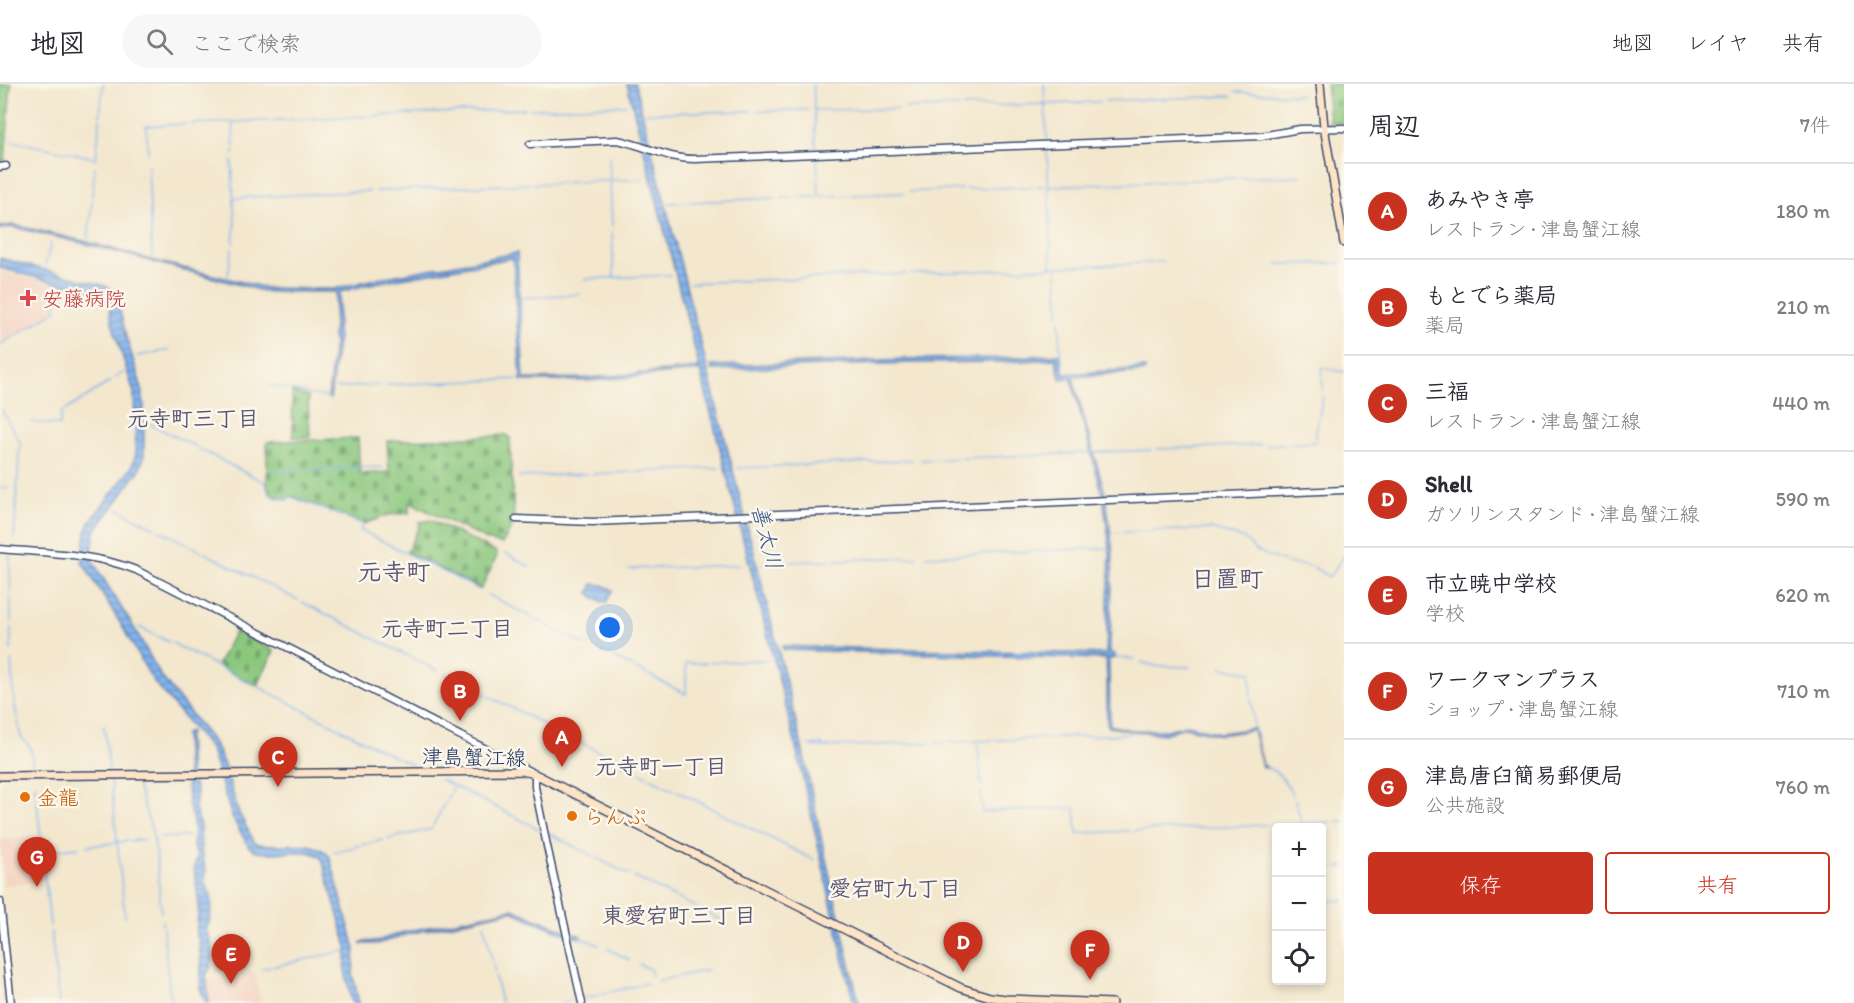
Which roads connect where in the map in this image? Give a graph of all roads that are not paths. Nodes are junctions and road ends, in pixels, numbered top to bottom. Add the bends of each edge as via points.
1 (1320, 84) edge
2 (1324, 127) junction
3 (1344, 128) edge
4 (530, 144) dead end
5 (1344, 243) edge
6 (1344, 490) edge
7 (516, 519) dead end
8 (0, 549) edge
9 (535, 774) junction
10 (0, 776) edge
11 (0, 901) edge
12 (11, 1003) edge
13 (582, 1003) edge
14 (1112, 1003) edge

1 - 2 main road
2 - 3 street
2 - 4 street via 1261,136 685,159 628,142
2 - 5 main road
6 - 7 street via 593,522
8 - 9 street via 96,558 136,570
9 - 10 main road, 津島蟹江線 via 522,771
9 - 13 street
9 - 14 main road, 津島蟹江線 via 962,988 990,997
11 - 12 street

